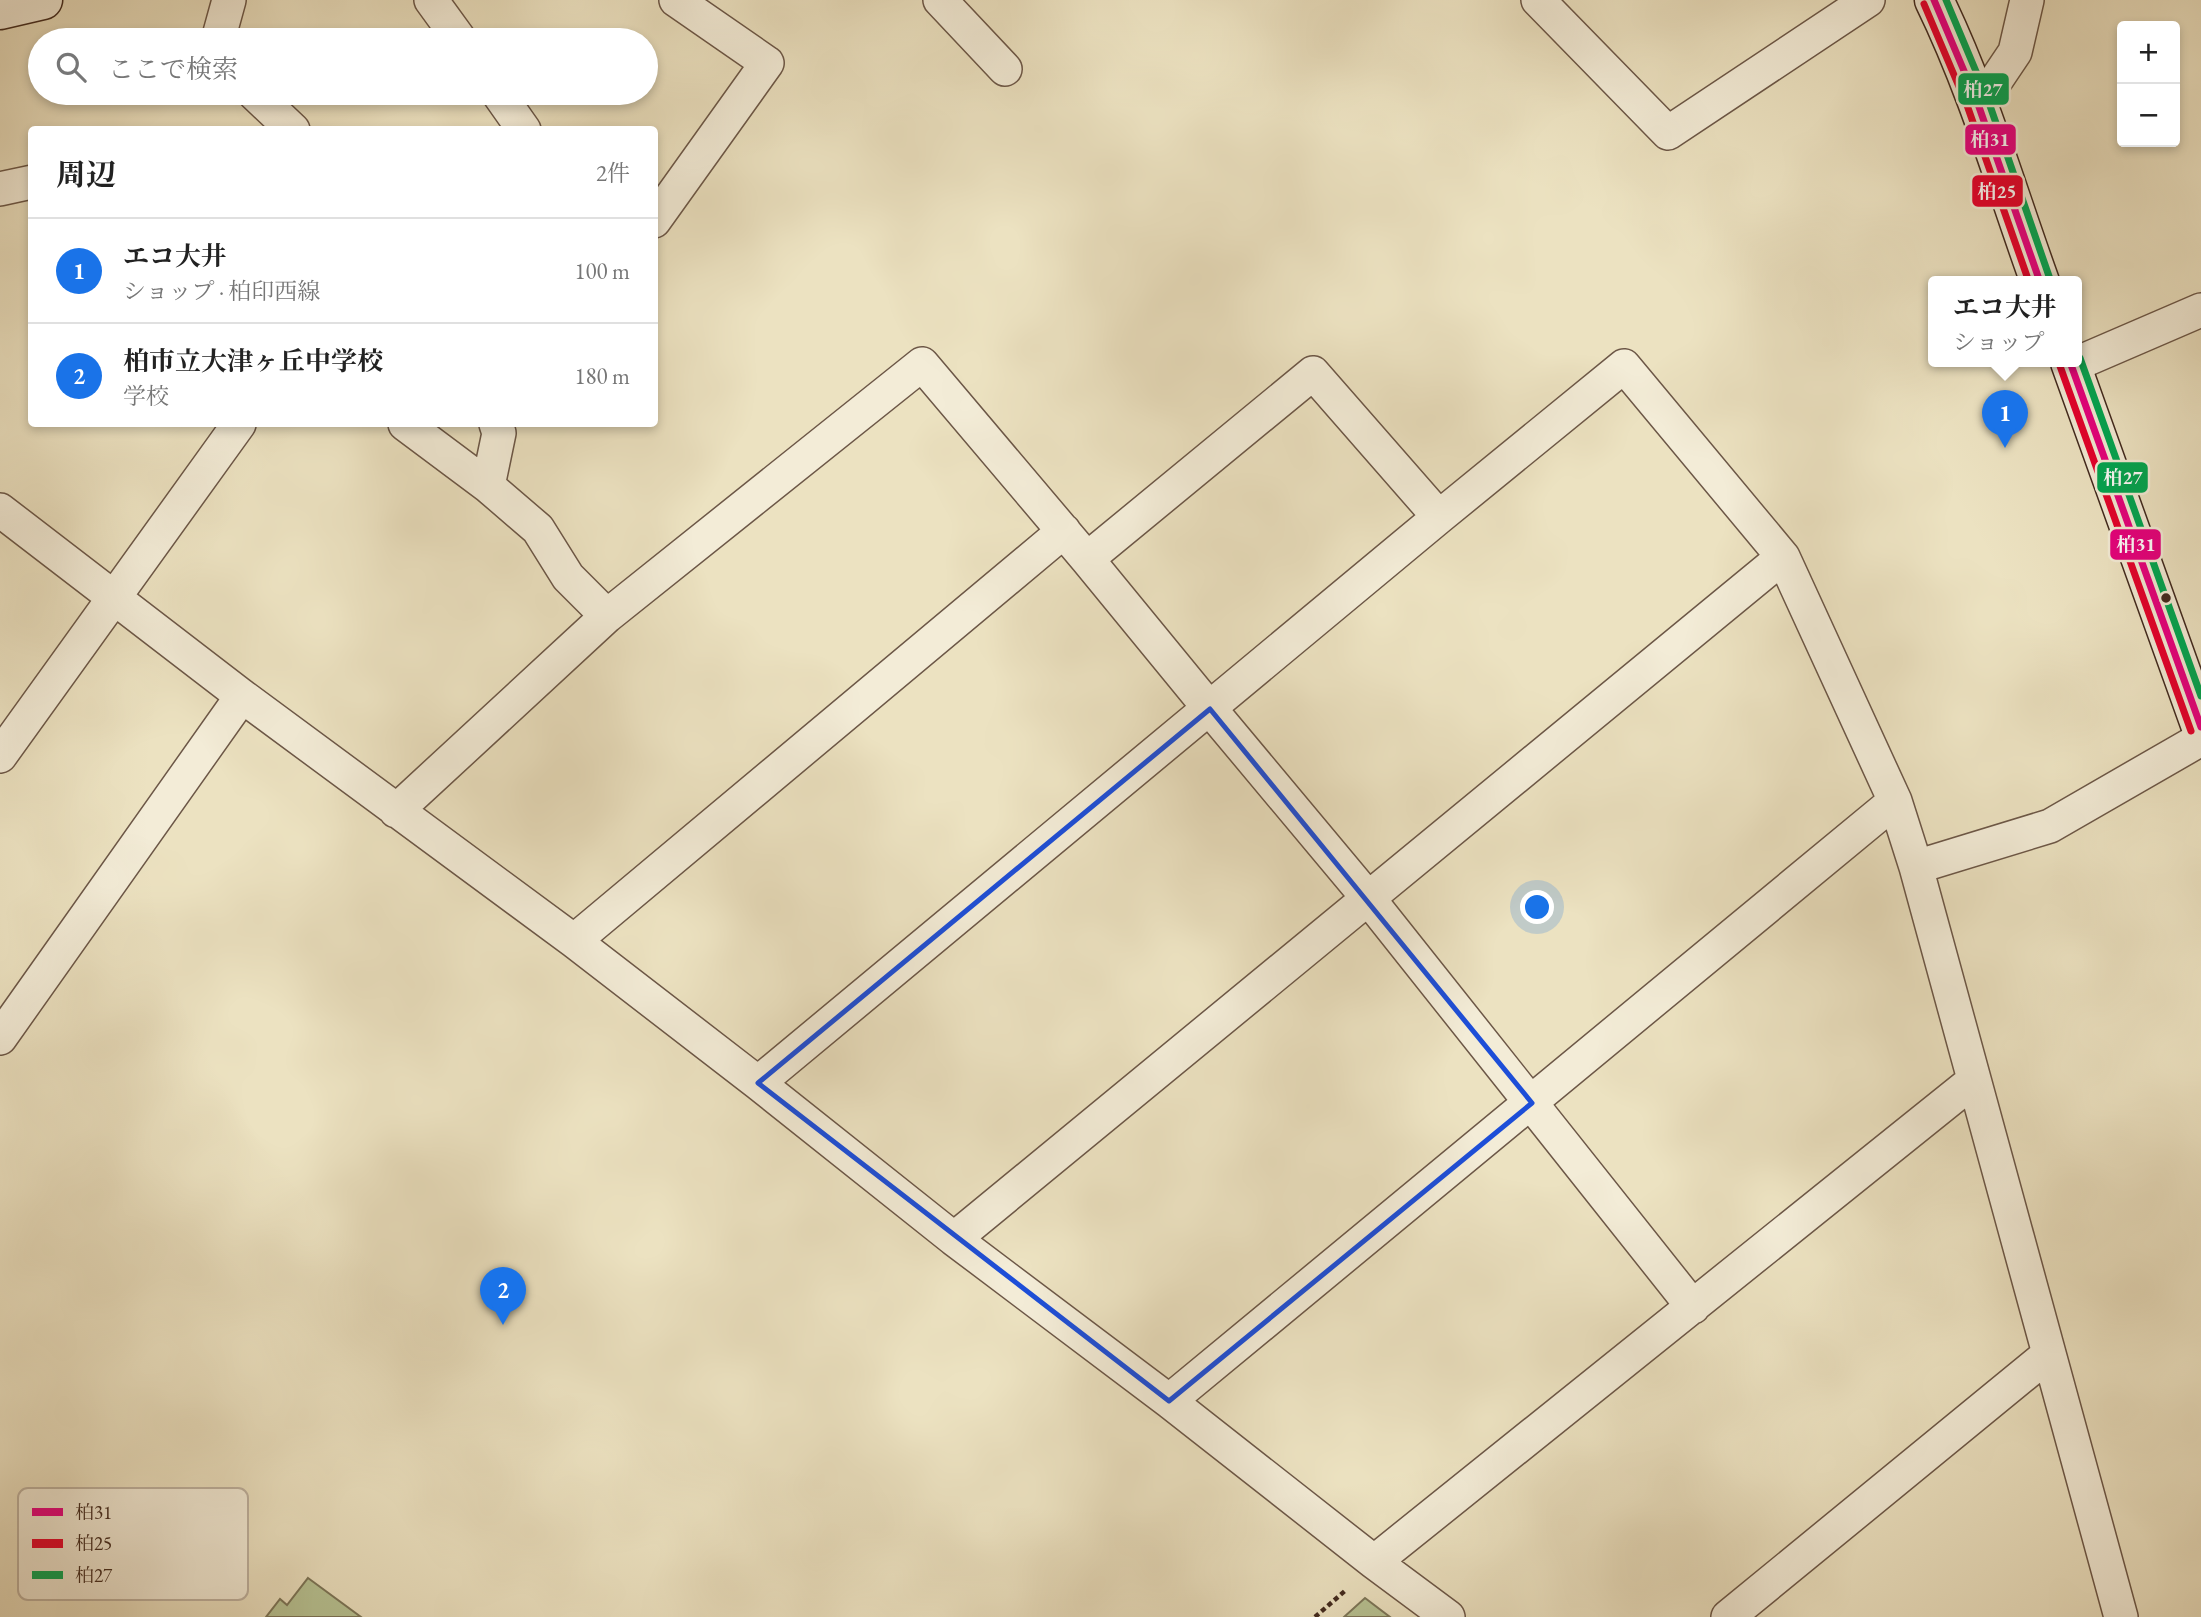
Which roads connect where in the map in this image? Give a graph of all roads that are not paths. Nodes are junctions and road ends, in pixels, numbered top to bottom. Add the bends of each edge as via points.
1 (43, 0) edge
2 (229, 0) edge
3 (431, 0) edge
4 (676, 0) edge
5 (940, 0) edge
6 (1538, 0) edge
7 (1868, 0) edge
8 (1934, 0) edge
9 (2026, 0) edge
10 (0, 10) edge
11 (221, 28) edge
12 (451, 28) edge
13 (1004, 69) dead end
14 (267, 105) edge
15 (506, 105) edge
16 (1978, 107) junction
17 (289, 126) edge
18 (521, 126) edge
19 (28, 183) edge
20 (0, 189) edge
21 (658, 215) edge
22 (2038, 276) edge
23 (2201, 310) edge
24 (2082, 359) edge
25 (2072, 367) edge
26 (237, 427) edge
27 (409, 427) edge
28 (500, 427) edge
29 (488, 486) junction
30 (0, 510) edge
31 (1438, 517) junction
32 (1064, 531) junction
33 (1783, 557) junction
34 (1087, 559) junction
35 (114, 598) junction
36 (607, 616) junction
37 (242, 696) junction
38 (1210, 709) junction
39 (2201, 727) edge
40 (2201, 739) edge
41 (0, 755) edge
42 (1895, 801) junction
43 (396, 811) junction
44 (1916, 867) junction
45 (1368, 898) junction
46 (574, 941) junction
47 (0, 1038) edge
48 (1973, 1080) junction
49 (758, 1083) junction
50 (1532, 1103) junction
51 (954, 1239) junction
52 (1693, 1307) junction
53 (2049, 1354) junction
54 (1169, 1401) junction
55 (1374, 1562) junction
56 (1448, 1617) edge
57 (1728, 1617) edge
58 (2120, 1617) edge

1 - 10 main road
2 - 11 street
3 - 12 street
4 - 21 street via 767,63
5 - 13 street
6 - 7 street via 1668,132
8 - 16 main road
9 - 16 street via 2015,52
14 - 17 street
15 - 18 street
16 - 22 main road
19 - 20 street
23 - 24 street
25 - 39 main road
26 - 35 street
27 - 29 street
28 - 29 street
29 - 36 street via 538,529 568,577
30 - 35 street
31 - 33 street via 1624,366
31 - 34 street via 1313,373
31 - 38 street
32 - 34 street
32 - 36 street via 922,364
32 - 46 street
33 - 42 street
33 - 45 street
34 - 38 street
35 - 37 street
35 - 41 street
36 - 43 street
37 - 43 street
37 - 47 street
38 - 45 street
38 - 49 street
40 - 44 street via 2050,826
42 - 44 street
42 - 50 street
43 - 46 street
44 - 48 street
45 - 50 street
45 - 51 street
46 - 49 street
48 - 52 street
48 - 53 street
49 - 51 street
50 - 52 street
50 - 54 street
51 - 54 street
52 - 55 street
53 - 57 street
53 - 58 street
54 - 55 street
55 - 56 street

